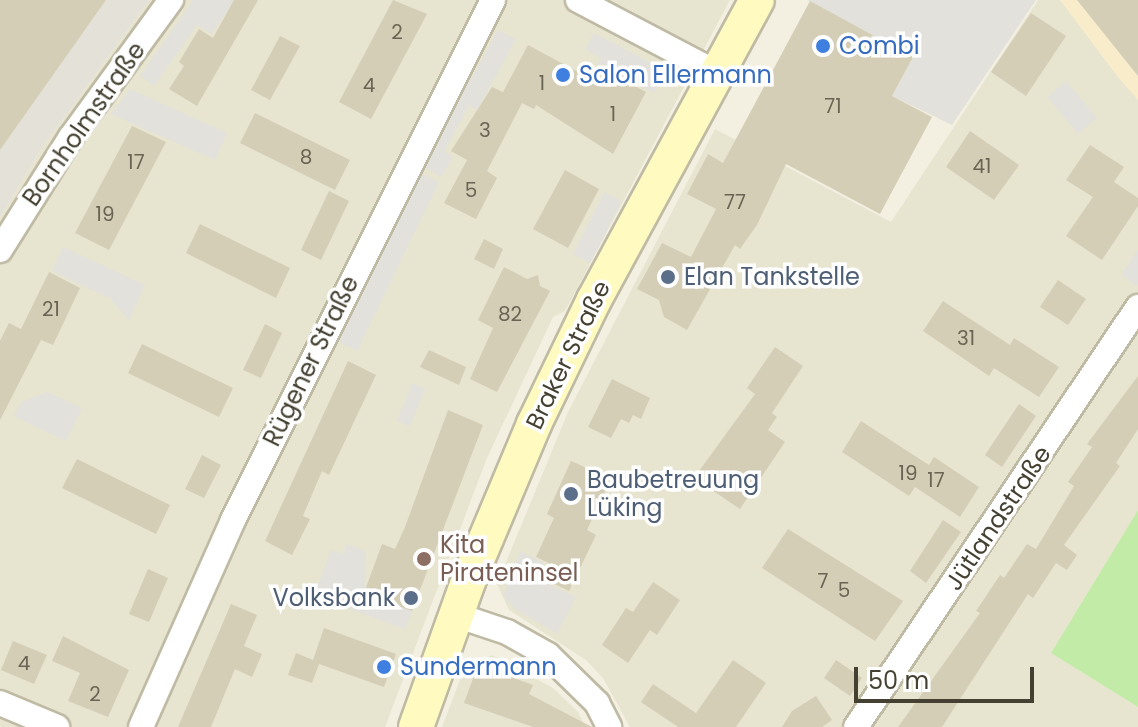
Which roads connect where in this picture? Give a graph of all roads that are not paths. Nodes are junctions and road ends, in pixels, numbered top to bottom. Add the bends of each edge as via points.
1 (171, 0) edge
2 (493, 0) edge
3 (578, 0) edge
4 (757, 0) edge
5 (717, 73) junction
6 (0, 250) edge
7 (1138, 307) edge
8 (456, 615) junction
9 (0, 703) edge
10 (57, 727) edge
11 (141, 727) edge
12 (416, 727) edge
13 (609, 727) edge
14 (856, 727) edge

1 - 6 street, Bornholmstraße via 71,137
2 - 11 street, Rügener Straße via 233,520
3 - 5 street
4 - 5 main road, Braker Straße
5 - 8 main road, Braker Straße via 564,362 505,489
7 - 14 street, Jütlandstraße
8 - 12 main road, Braker Straße
8 - 13 street via 507,632 548,655 597,703
9 - 10 street

